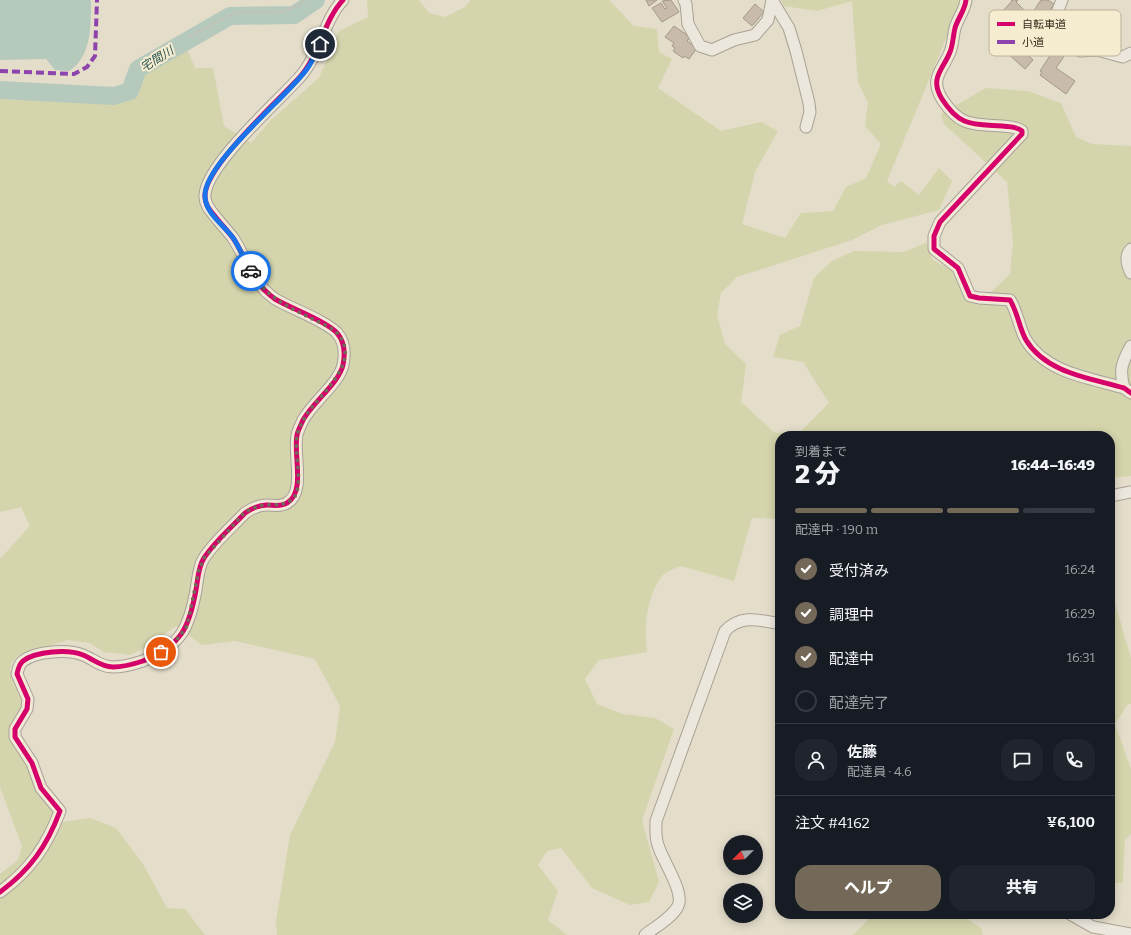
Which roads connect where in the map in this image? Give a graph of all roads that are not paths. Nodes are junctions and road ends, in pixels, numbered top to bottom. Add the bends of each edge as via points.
1 (343, 0) edge
2 (684, 0) edge
3 (772, 0) edge
4 (1062, 0) edge
5 (967, 2) edge
6 (1058, 10) edge
7 (1131, 54) edge
8 (1119, 56) edge
9 (806, 127) dead end
10 (1131, 249) edge
11 (1131, 273) edge
12 (1131, 346) edge
13 (1127, 390) edge
14 (1131, 492) edge
15 (1115, 495) edge
16 (775, 623) edge
17 (0, 892) edge
18 (1079, 919) edge
19 (1131, 934) edge
20 (645, 935) edge

1 - 17 street via 332,16 307,69 236,144 210,178 205,198 208,208 233,238 256,280 264,289 288,306 330,327 338,334 344,346 342,368 307,413 297,436 298,487 295,496 278,506 254,507 245,512 204,558 187,626 176,641 161,652 142,661 113,667 101,665 82,654 53,652 32,657 19,666 17,674 28,699 27,709 15,729 15,737 32,763 41,788 60,811 33,862 21,876
2 - 3 street via 688,24 700,46 712,50 734,40 755,35 768,20
3 - 9 street via 788,28 796,51 809,103 810,112
4 - 6 street
5 - 13 street via 956,28 950,52 936,79 940,96 958,119 971,124 1014,127 1022,131 1022,134 940,222 934,236 934,249 958,268 970,296 1010,300 1027,341 1047,361 1062,370
7 - 8 street
10 - 11 street via 1126,264
12 - 13 street via 1124,358 1120,374
14 - 15 street
16 - 20 street via 750,618 731,624 725,631 656,820 657,844 675,882 679,896 678,906 671,915
18 - 19 street via 1093,927

